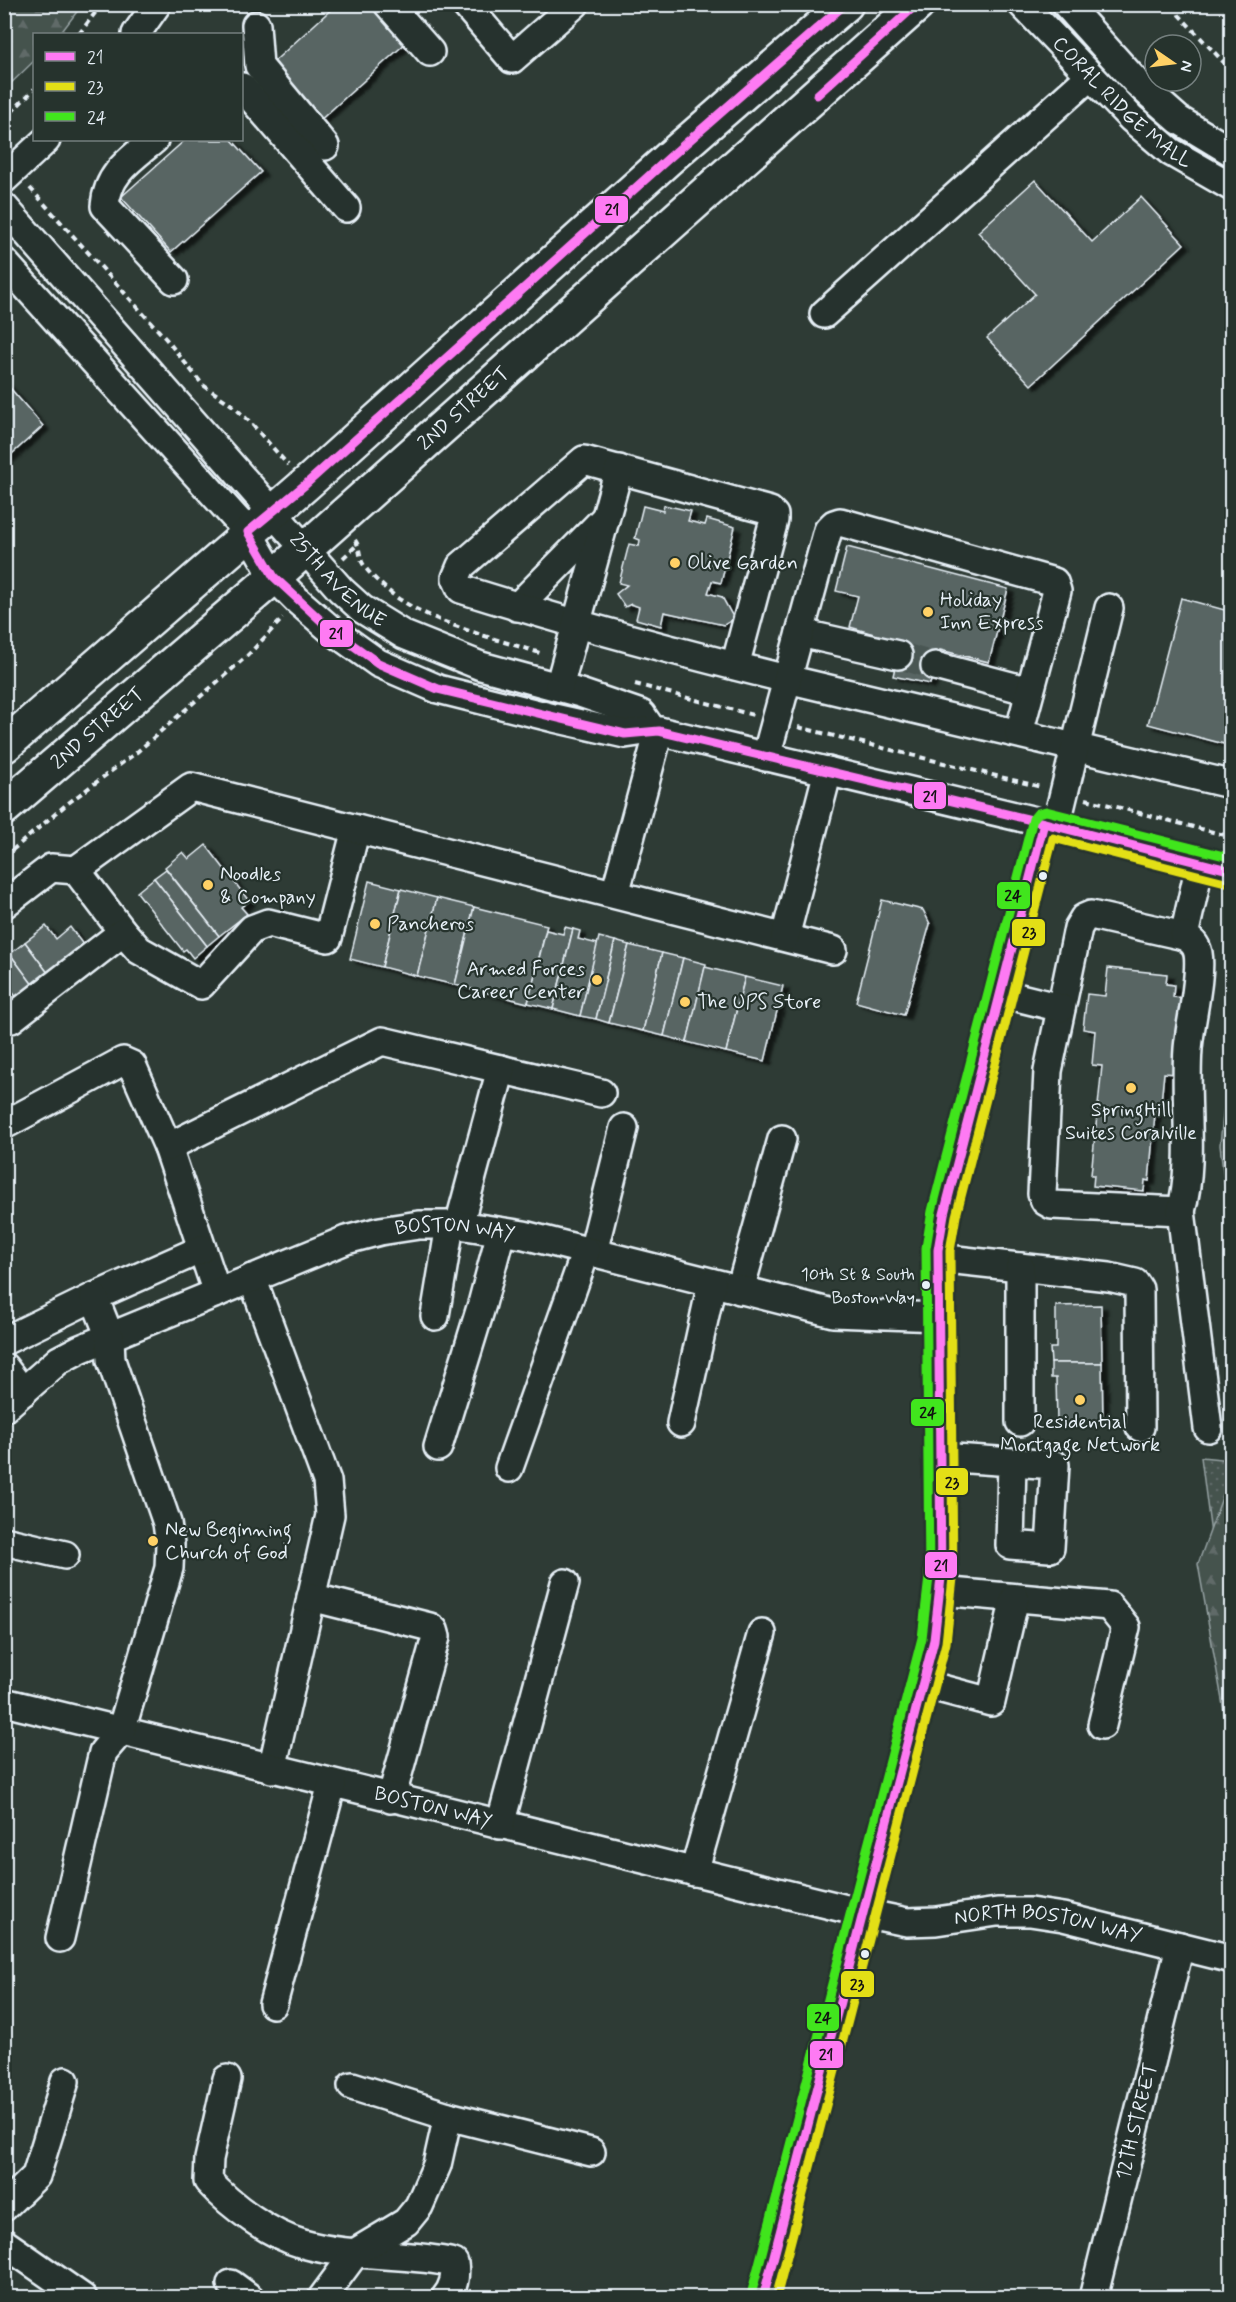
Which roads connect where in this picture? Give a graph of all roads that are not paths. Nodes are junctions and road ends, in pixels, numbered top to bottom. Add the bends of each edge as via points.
1 (388, 4) edge
2 (465, 4) edge
3 (575, 4) edge
4 (846, 4) edge
5 (918, 4) edge
6 (1022, 4) edge
7 (1066, 4) edge
8 (256, 25) dead end
9 (430, 52) dead end
10 (1089, 76) junction
11 (243, 88) edge
12 (45, 141) edge
13 (153, 141) edge
14 (325, 146) dead end
15 (1232, 152) edge
16 (4, 179) edge
17 (1232, 187) edge
18 (4, 207) edge
19 (346, 208) dead end
20 (4, 262) edge
21 (174, 280) dead end
22 (824, 314) dead end
23 (619, 469) junction
24 (272, 511) junction
25 (605, 519) junction
26 (248, 532) junction
27 (305, 548) junction
28 (274, 577) junction
29 (517, 607) junction
30 (1109, 608) dead end
31 (576, 625) junction
32 (800, 633) junction
33 (898, 655) tunnel mouth
34 (735, 666) junction
35 (935, 666) tunnel mouth
36 (787, 680) junction
37 (559, 687) junction
38 (1030, 691) junction
39 (656, 731) junction
40 (1019, 733) junction
41 (4, 746) edge
42 (1075, 746) junction
43 (766, 757) junction
44 (828, 771) junction
45 (1230, 784) edge
46 (4, 808) edge
47 (1050, 824) junction
48 (356, 829) junction
49 (1200, 864) junction
50 (76, 870) junction
51 (1232, 871) edge
52 (615, 894) junction
53 (4, 904) edge
54 (123, 932) junction
55 (1184, 936) junction
56 (784, 938) junction
57 (832, 950) dead end
58 (1000, 993) junction
59 (1061, 1008) junction
60 (4, 1015) edge
61 (501, 1069) junction
62 (601, 1093) dead end
63 (4, 1125) edge
64 (624, 1128) dead end
65 (782, 1138) dead end
66 (168, 1147) junction
67 (1181, 1211) junction
68 (455, 1225) junction
69 (501, 1232) junction
70 (202, 1249) junction
71 (589, 1252) junction
72 (939, 1258) junction
73 (1020, 1267) junction
74 (252, 1278) junction
75 (712, 1283) junction
76 (740, 1290) junction
77 (217, 1293) junction
78 (94, 1297) junction
79 (435, 1316) dead end
80 (939, 1317) junction
81 (110, 1337) junction
82 (4, 1341) edge
83 (4, 1367) edge
84 (14, 1400) edge
85 (1020, 1422) dead end
86 (681, 1423) dead end
87 (1140, 1428) dead end
88 (1208, 1428) dead end
89 (438, 1447) dead end
90 (940, 1457) junction
91 (1012, 1462) dead end
92 (509, 1468) dead end
93 (4, 1541) edge
94 (65, 1555) dead end
95 (565, 1583) dead end
96 (940, 1591) junction
97 (312, 1597) junction
98 (1015, 1598) junction
99 (762, 1633) dead end
100 (923, 1684) junction
101 (4, 1702) edge
102 (1102, 1725) dead end
103 (121, 1731) junction
104 (272, 1769) junction
105 (332, 1784) junction
106 (391, 1799) junction
107 (500, 1825) junction
108 (694, 1872) junction
109 (863, 1913) junction
110 (60, 1938) dead end
111 (1180, 1946) junction
112 (1232, 1959) edge
113 (273, 2004) dead end
114 (227, 2079) dead end
115 (65, 2080) dead end
116 (352, 2086) dead end
117 (448, 2116) junction
118 (591, 2152) dead end
119 (4, 2207) edge
120 (4, 2243) edge
121 (356, 2252) junction
122 (83, 2298) edge
123 (322, 2298) edge
124 (445, 2298) edge
125 (763, 2298) edge
126 (1093, 2298) edge

1 - 9 street
2 - 3 street via 512,59
4 - 24 main road
5 - 27 main road, 2ND STREET
6 - 10 street, CORAL RIDGE MALL
7 - 15 street, CORAL RIDGE MALL via 1144,90 1179,120
8 - 14 street via 259,66
10 - 17 street, CORAL RIDGE MALL via 1171,152
10 - 22 street
11 - 19 street
12 - 16 street
13 - 21 street via 117,172 106,192 105,206
18 - 24 street, 25TH AVENUE
20 - 26 street, 25TH AVENUE
23 - 25 street
23 - 29 street via 584,460 461,566 456,578 461,589
23 - 34 street via 774,515
24 - 26 main road
24 - 27 street, 25TH AVENUE
25 - 29 street
25 - 31 street
26 - 28 street, 25TH AVENUE
26 - 41 main road
27 - 28 main road, 2ND STREET
27 - 37 street, 25TH AVENUE via 362,609 404,635 481,666
28 - 39 street, 25TH AVENUE via 329,628 378,663 438,688 625,734
28 - 46 main road, 2ND STREET
29 - 31 street
30 - 42 street
31 - 34 street
31 - 37 street
32 - 33 street
32 - 36 street
32 - 38 street via 828,530 840,522 1054,582 1057,591
34 - 36 street
35 - 38 street
36 - 40 street
36 - 43 street
37 - 39 street, 25TH AVENUE via 641,714
38 - 40 street
39 - 43 street, 25TH AVENUE
39 - 52 street
40 - 42 street
42 - 45 street
42 - 47 street
43 - 44 street, 25TH AVENUE
44 - 47 street, 25TH AVENUE
44 - 56 street
47 - 49 street, 25TH AVENUE
47 - 58 street
48 - 50 street via 191,787
48 - 52 street
48 - 54 street via 328,938 268,923 252,929 201,985 140,950
49 - 51 street, 25TH AVENUE
49 - 55 street
50 - 53 street via 51,868
50 - 54 street
52 - 56 street
54 - 60 street via 11,1019
55 - 59 street via 1091,915 1084,918 1078,928
55 - 67 street via 1194,943 1198,953 1198,972 1188,1051 1186,1186
56 - 57 street
58 - 59 street
58 - 72 street via 944,1214
59 - 67 street via 1048,1071 1042,1159 1045,1201 1052,1205
61 - 62 street
61 - 66 street via 382,1041
61 - 68 street
63 - 66 street via 123,1061 132,1065
64 - 71 street
65 - 76 street
66 - 70 street
67 - 88 street
68 - 69 street, BOSTON WAY
68 - 74 street, BOSTON WAY via 419,1225 357,1237
68 - 79 street
69 - 71 street, BOSTON WAY
69 - 89 street
70 - 77 street
70 - 78 street
71 - 75 street, BOSTON WAY
71 - 92 street
72 - 73 street
72 - 80 street
73 - 85 street
73 - 87 street via 1135,1283 1139,1289
74 - 77 street, BOSTON WAY
74 - 97 street via 327,1481 330,1515
75 - 76 street, BOSTON WAY
75 - 86 street
76 - 80 street, BOSTON WAY via 833,1313
77 - 81 street, BOSTON WAY
78 - 81 street
78 - 82 street
80 - 90 street
81 - 84 street, BOSTON WAY via 59,1360
81 - 103 street via 111,1360 167,1523 170,1544 166,1579
83 - 84 street
90 - 91 street
90 - 96 street
93 - 94 street
95 - 107 street
96 - 98 street
96 - 100 street
97 - 104 street
97 - 106 street via 434,1630
98 - 100 street via 991,1702
98 - 102 street via 1109,1606 1126,1627
99 - 108 street
100 - 109 street
101 - 103 street, BOSTON WAY
103 - 104 street, BOSTON WAY
103 - 110 street via 103,1752
104 - 105 street, BOSTON WAY
105 - 106 street, BOSTON WAY
105 - 113 street
106 - 107 street, BOSTON WAY
107 - 108 street, BOSTON WAY
108 - 109 street, BOSTON WAY
109 - 111 street, NORTH BOSTON WAY via 907,1922 1030,1912
109 - 125 street
111 - 112 street, NORTH BOSTON WAY
111 - 126 street, 12TH STREET
114 - 121 street via 209,2159 208,2181 221,2196 264,2226 303,2244
115 - 119 street via 36,2175
116 - 117 street
117 - 118 street
117 - 121 street via 437,2165 419,2206 406,2222
120 - 122 street
121 - 123 street
121 - 124 street via 454,2263 456,2276

